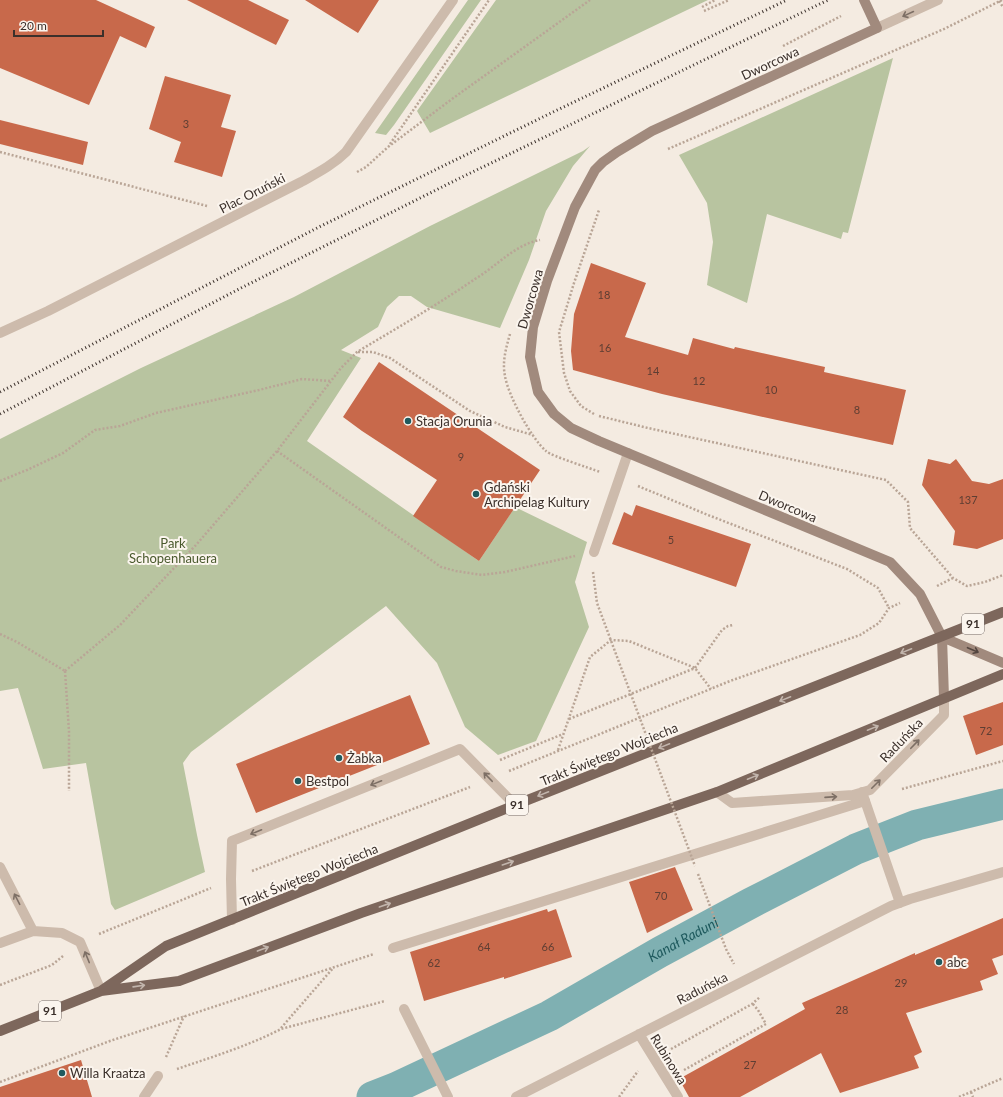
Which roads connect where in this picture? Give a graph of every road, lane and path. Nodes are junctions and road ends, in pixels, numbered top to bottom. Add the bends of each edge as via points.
1 (453, 0) edge
2 (489, 0) edge
3 (590, 0) edge
4 (716, 0) edge
5 (729, 0) edge
6 (864, 0) edge
7 (938, 0) edge
8 (1000, 1) edge
9 (702, 7) dead end
10 (1003, 7) edge
11 (704, 11) dead end
12 (841, 16) dead end
13 (877, 28) junction
14 (779, 48) dead end
15 (388, 147) junction
16 (666, 150) dead end
17 (0, 152) edge
18 (354, 173) dead end
19 (601, 203) dead end
20 (239, 214) junction
21 (545, 239) dead end
22 (511, 331) dead end
23 (0, 333) edge
24 (357, 352) junction
25 (331, 381) junction
26 (533, 435) junction
27 (278, 451) junction
28 (628, 453) junction
29 (618, 479) junction
30 (0, 480) edge
31 (594, 552) junction
32 (1003, 575) edge
33 (1003, 612) edge
34 (733, 625) dead end
35 (0, 634) edge
36 (942, 637) junction
37 (611, 640) junction
38 (1003, 663) edge
39 (695, 668) junction
40 (65, 672) junction
41 (1003, 674) edge
42 (712, 689) junction
43 (631, 694) junction
44 (944, 698) junction
45 (568, 719) junction
46 (563, 734) junction
47 (558, 751) junction
48 (1003, 760) edge
49 (479, 768) junction
50 (489, 779) junction
51 (899, 790) dead end
52 (70, 791) dead end
53 (717, 792) junction
54 (864, 797) junction
55 (515, 805) junction
56 (695, 866) dead end
57 (0, 867) edge
58 (1003, 872) edge
59 (231, 879) junction
60 (702, 885) dead end
61 (900, 903) junction
62 (232, 920) junction
63 (33, 931) junction
64 (80, 942) junction
65 (0, 943) edge
66 (393, 948) joint
67 (336, 966) junction
68 (742, 982) junction
69 (0, 985) edge
70 (101, 991) junction
71 (763, 995) dead end
72 (392, 999) dead end
73 (752, 1004) junction
74 (404, 1009) dead end
75 (184, 1016) junction
76 (281, 1029) junction
77 (0, 1031) edge
78 (639, 1034) junction
79 (654, 1058) junction
80 (158, 1076) junction
81 (1003, 1078) edge
82 (667, 1080) junction
83 (0, 1082) edge
84 (971, 1092) junction
85 (448, 1096) edge
86 (144, 1097) edge
87 (516, 1097) edge
88 (619, 1097) edge
89 (678, 1097) edge
90 (959, 1097) edge
91 (973, 1097) edge

1 - 20 street, Plac Oruński via 346,152 322,171
2 - 15 path
3 - 15 path
4 - 9 path
5 - 11 path
6 - 13 street
7 -> 13 street
8 - 10 path
8 - 16 path via 944,29
12 - 14 path
13 - 28 street, Dworcowa via 652,131 617,152 595,170 575,207 547,282 533,327 530,357 538,392 554,414 571,428
15 - 18 path via 366,167
17 - 20 path
19 - 32 path via 559,332 564,373 570,391 581,406 597,416 886,480 908,502 910,528 954,578 968,586
20 - 23 street, Plac Oruński
21 - 24 path via 530,242 510,253 471,282
22 - 26 path via 504,354 505,376 511,396
24 - 25 path
24 - 26 path via 374,352 390,358 470,411 505,427
25 - 27 path
25 - 30 path via 302,379 156,413 120,426 95,430 63,453
26 - 29 path via 546,452
27 - 31 path via 441,567 456,572 482,575 505,572
27 - 40 path via 196,545 120,625
28 - 29 street
28 - 36 street, Dworcowa via 890,562 920,594
29 - 31 street
29 - 42 path via 847,569 878,588 889,608 879,623 860,635
31 - 37 path via 593,572 597,603
33 - 36 main road, Trakt Świętego Wojciecha / 91
34 - 39 path via 722,630
35 - 40 path
36 -> 38 street
36 - 44 street, Dworcowa
36 -> 55 main road, Trakt Świętego Wojciecha / 91
37 - 39 path via 629,641
37 - 43 path
37 - 45 path via 590,658
39 - 42 path
39 - 43 path
40 - 52 path
41 - 44 main road, Trakt Świętego Wojciecha / 91
42 - 47 path
43 - 45 path
43 - 56 path, bridge
53 -> 44 main road, Trakt Świętego Wojciecha / 91
54 -> 44 street, Raduńska via 944,715
45 - 46 path
46 - 47 path
46 - 49 path
47 - 50 path
48 - 51 path
50 -> 49 street
49 -> 59 street via 460,749 232,841
50 - 55 street
50 - 59 path
53 -> 54 street, Raduńska via 732,803 853,795
70 -> 53 main road, Trakt Świętego Wojciecha / 91 via 179,981 361,913
54 - 61 street
54 - 66 street
55 - 62 main road, Trakt Świętego Wojciecha / 91
63 -> 57 street
58 - 61 street, Raduńska
59 - 62 street
59 - 64 path
60 - 68 path via 726,949
61 - 68 street, Raduńska
62 - 70 main road, Trakt Świętego Wojciecha / 91 via 166,946
63 - 64 street via 62,934
63 - 65 street
64 - 69 path via 52,965
70 -> 64 street
66 - 67 path
67 - 75 path
67 - 76 path
68 - 73 path
68 - 78 street, Raduńska
70 - 77 main road, Trakt Świętego Wojciecha / 91
71 - 73 path
72 - 76 path
73 - 79 path
73 - 82 path via 766,1024
74 - 85 street
75 - 80 path
75 - 83 path
76 - 80 path via 241,1047
78 - 79 street, Rubinowa
78 - 87 street, Raduńska
79 - 82 street, Rubinowa
79 - 88 path via 644,1063
80 - 86 street
81 - 84 path
82 - 89 street, Rubinowa
84 - 90 path
84 - 91 path

